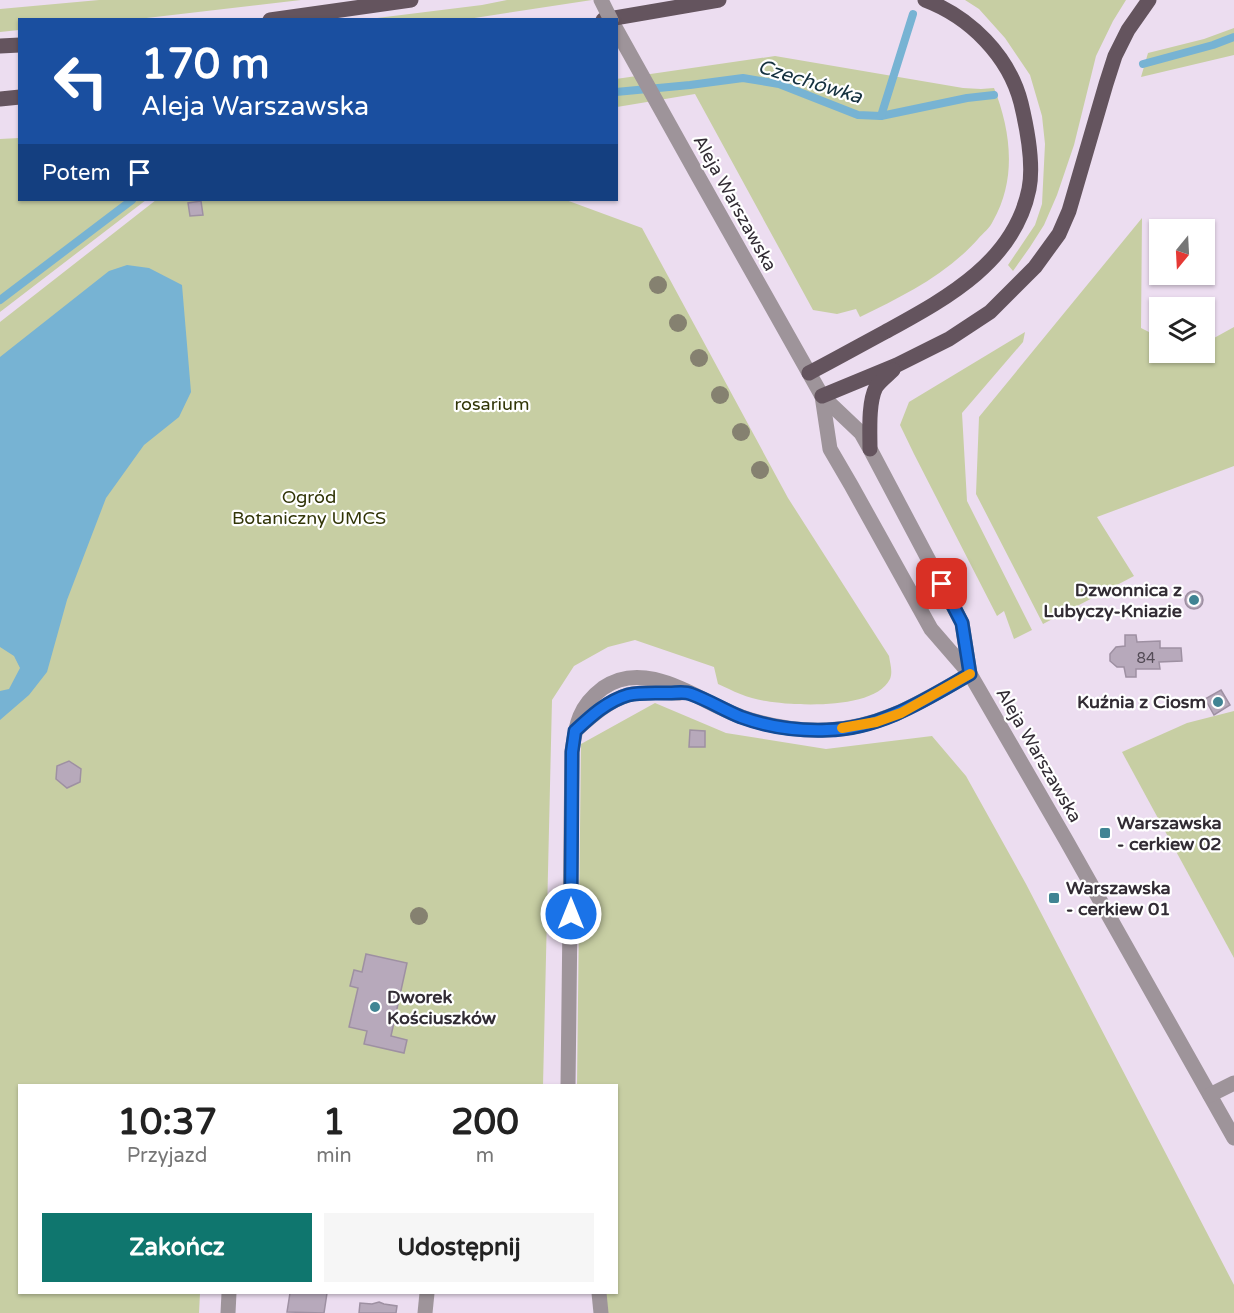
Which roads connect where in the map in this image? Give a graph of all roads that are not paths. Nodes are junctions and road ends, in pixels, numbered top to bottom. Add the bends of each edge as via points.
1 (411, 0) edge
2 (601, 0) edge
3 (719, 0) edge
4 (925, 0) edge
5 (1149, 0) edge
6 (284, 18) edge
7 (610, 18) edge
8 (615, 18) edge
9 (618, 33) edge
10 (18, 45) edge
11 (0, 46) edge
12 (18, 97) edge
13 (0, 99) edge
14 (897, 365) junction
15 (808, 373) junction
16 (822, 396) junction
17 (870, 449) junction
18 (970, 674) junction
19 (1234, 1083) edge
20 (568, 1084) edge
21 (1210, 1095) junction
22 (1234, 1138) edge
23 (229, 1294) edge
24 (427, 1294) edge
25 (600, 1294) edge
26 (228, 1313) edge
27 (425, 1313) edge
28 (601, 1313) edge

1 - 6 main road
2 - 7 street, bridge
3 - 8 main road
4 - 15 main road via 956,15 978,33 1001,59 1013,81 1029,147 1025,203 1008,238 952,294
5 - 14 main road via 1115,56 1070,211 1059,234 1035,267 990,312 949,339
9 - 15 street, Aleja Warszawska
10 - 11 main road
12 - 13 main road
14 - 16 main road
14 - 17 main road via 877,387 870,421
15 - 16 street, Aleja Warszawska
16 - 17 street, Aleja Warszawska via 861,433
16 - 18 street, Aleja Warszawska via 830,449 932,629
17 - 18 street, Aleja Warszawska via 962,623
18 - 20 street via 901,713 876,722 829,730 761,723 689,693 658,693 628,695 594,714 575,731 571,771
18 - 21 street, Aleja Warszawska
19 - 21 street
21 - 22 street, Aleja Warszawska
23 - 26 street
24 - 27 street
25 - 28 street

